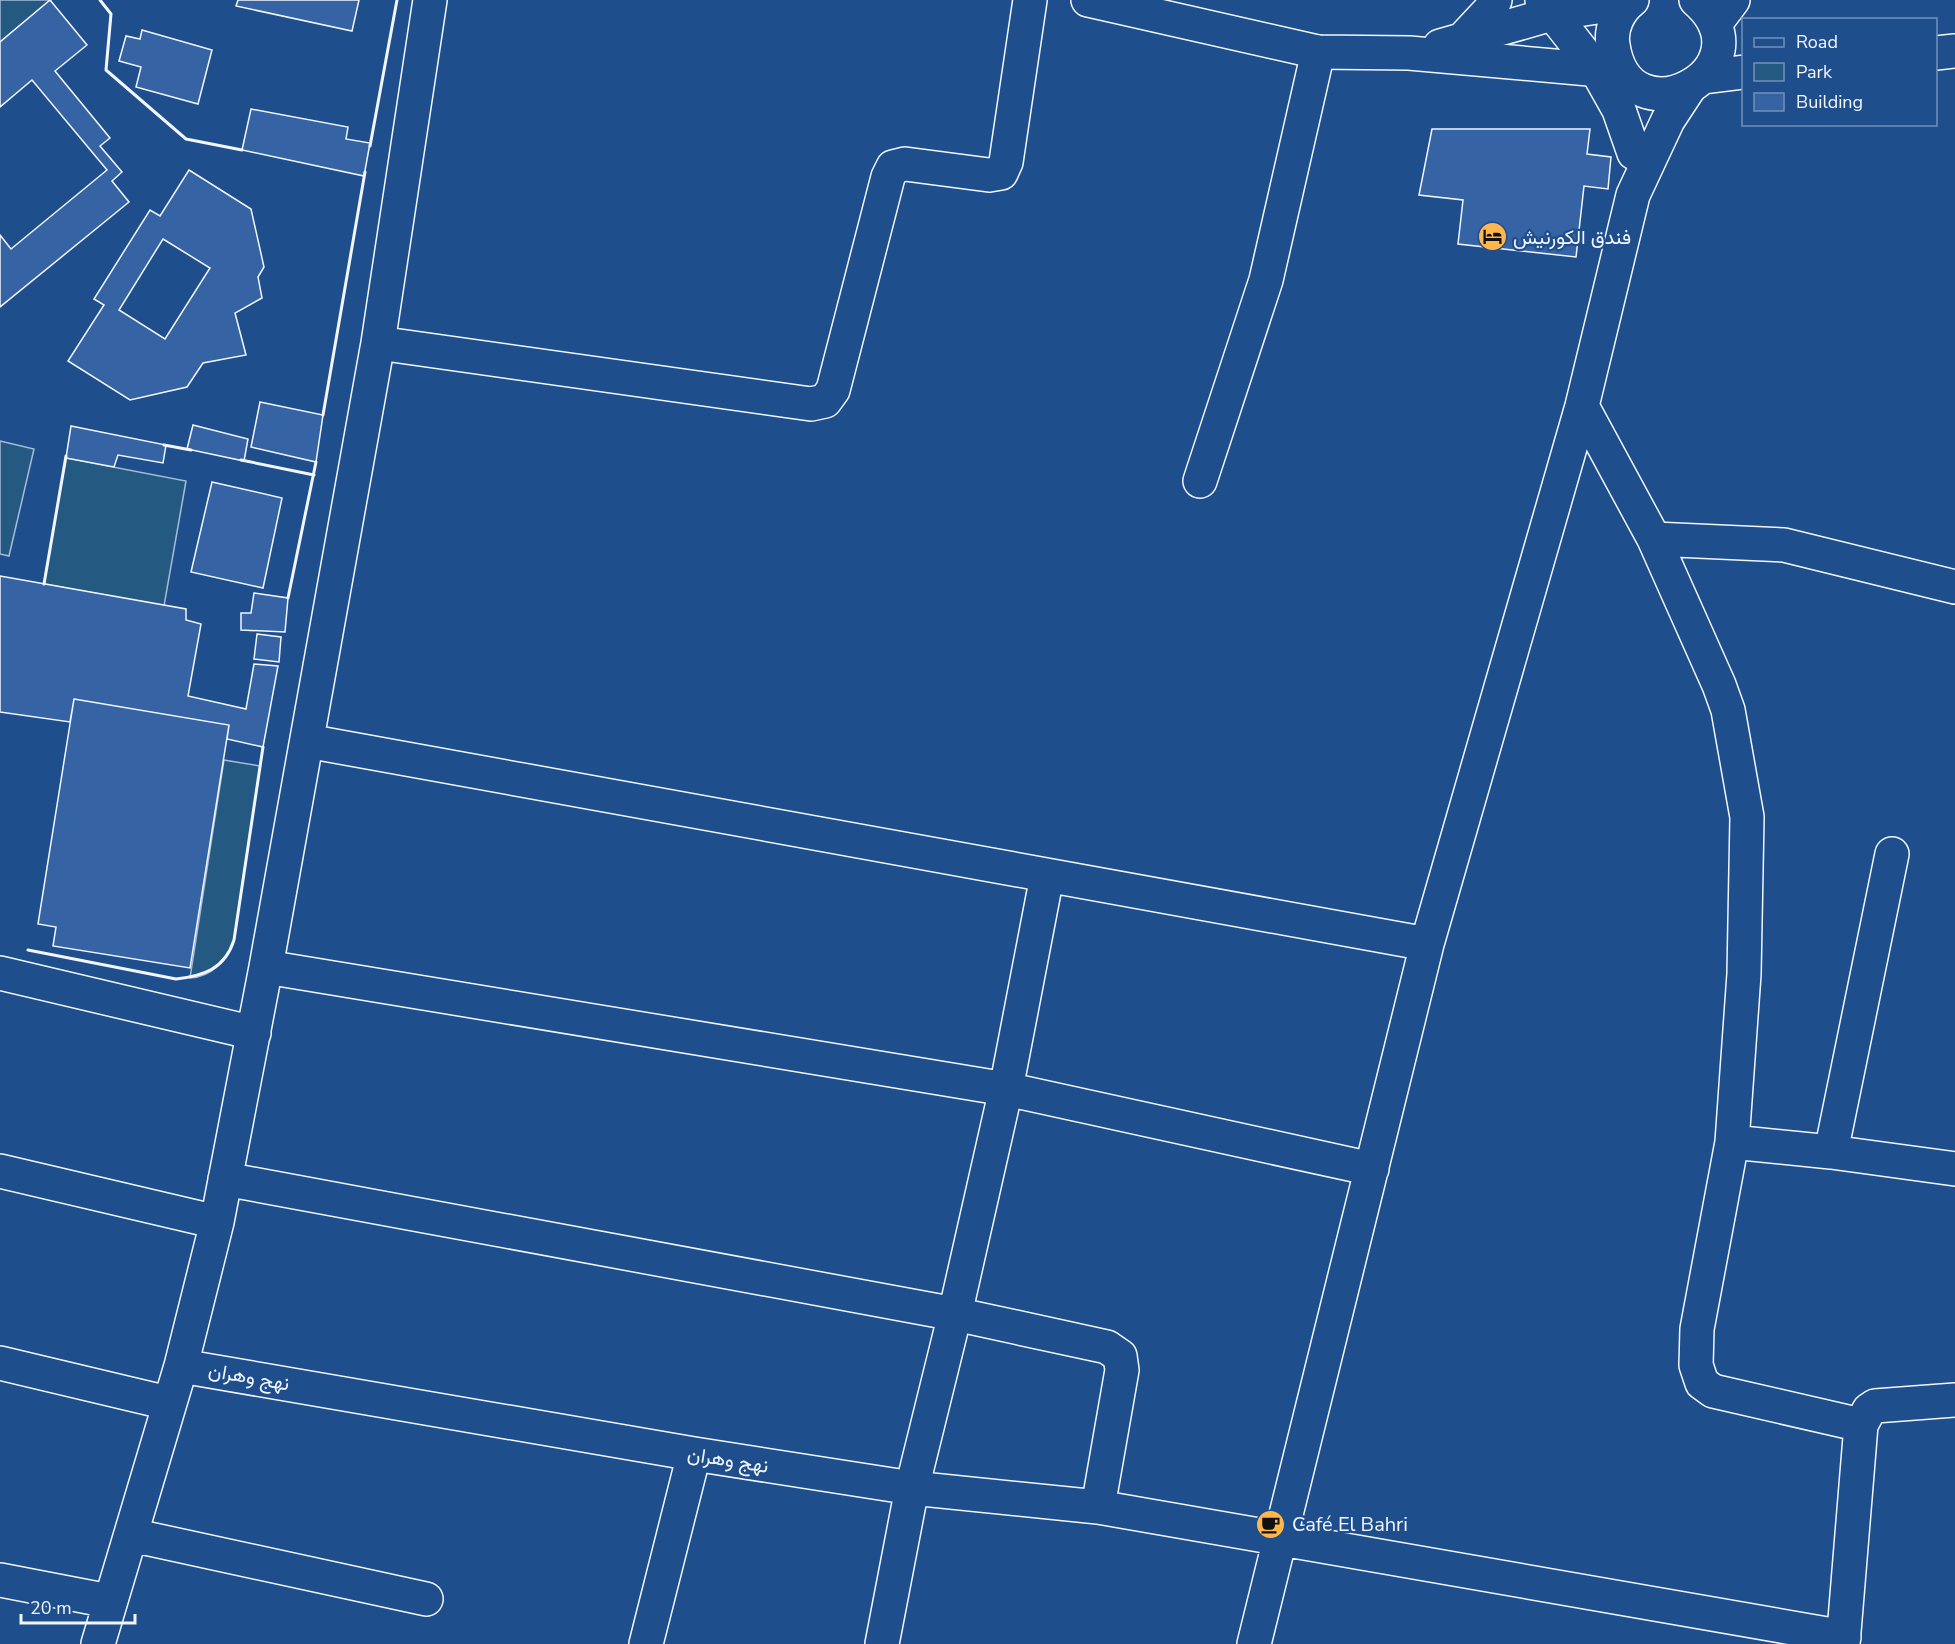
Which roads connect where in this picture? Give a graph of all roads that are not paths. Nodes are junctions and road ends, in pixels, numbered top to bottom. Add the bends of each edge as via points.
1 (430, 0) edge
2 (1030, 0) edge
3 (1088, 0) edge
4 (1495, 0) edge
5 (1630, 1) edge
6 (1547, 7) edge
7 (1722, 14) edge
8 (1461, 41) junction
9 (1318, 51) junction
10 (1955, 51) edge
11 (1409, 53) junction
12 (1937, 53) edge
13 (1614, 72) junction
14 (1742, 72) edge
15 (1696, 83) junction
16 (1633, 195) junction
17 (378, 343) junction
18 (1582, 406) junction
19 (1200, 481) dead end
20 (1654, 539) junction
21 (1955, 587) edge
22 (307, 741) junction
23 (1892, 854) dead end
24 (1047, 876) junction
25 (1427, 944) junction
26 (266, 967) junction
27 (0, 973) edge
28 (254, 1033) junction
29 (1006, 1089) junction
30 (1732, 1142) junction
31 (1831, 1152) junction
32 (1372, 1169) junction
33 (1955, 1169) edge
34 (0, 1171) edge
35 (225, 1179) junction
36 (217, 1222) junction
37 (955, 1314) junction
38 (0, 1363) edge
39 (181, 1365) junction
40 (1955, 1400) edge
41 (168, 1402) junction
42 (1862, 1425) junction
43 (694, 1454) junction
44 (912, 1488) junction
45 (1098, 1507) junction
46 (131, 1535) junction
47 (1278, 1538) junction
48 (0, 1580) edge
49 (426, 1599) dead end
50 (109, 1601) junction
51 (1844, 1640) edge
52 (98, 1644) edge
53 (646, 1644) edge
54 (882, 1644) edge
55 (1254, 1644) edge

1 - 17 street
2 - 17 street via 1006,162 1001,173 989,175 905,164 893,167 833,390 825,400 811,404
3 - 9 street
4 - 8 street
5 - 6 street
5 - 13 street via 1615,25
6 - 8 street
6 - 13 street
7 - 15 street via 1716,52
8 - 11 street
9 - 11 street
9 - 19 street via 1266,280
10 - 12 street
11 - 13 street
13 - 15 street via 1655,93 1672,94
13 - 16 street via 1634,120
14 - 15 street
15 - 16 street via 1668,120
16 - 18 street
17 - 22 street
18 - 20 street
18 - 25 street
20 - 21 street via 1784,545
20 - 30 street via 1728,710 1747,817 1744,974
22 - 24 street
22 - 26 street
23 - 31 street
24 - 25 street
24 - 29 street
25 - 32 street
26 - 28 street
26 - 29 street
27 - 28 street
28 - 35 street
29 - 32 street
29 - 37 street
30 - 31 street
30 - 42 street via 1697,1329 1696,1365 1702,1383 1713,1391
31 - 33 street
32 - 47 street
34 - 36 street
35 - 36 street
35 - 37 street
36 - 39 street
37 - 44 street
37 - 45 street via 1107,1347 1120,1356 1122,1370
38 - 41 street
39 - 41 street
39 - 43 street, نهج وهران
40 - 42 street via 1875,1406
41 - 46 street
42 - 51 street
43 - 44 street, نهج وهران
43 - 53 street
44 - 45 street, نهج وهران
44 - 54 street
45 - 47 street, نهج وهران
46 - 49 street
46 - 50 street
47 - 51 street, نهج وهران
47 - 55 street
48 - 50 street
50 - 52 street

